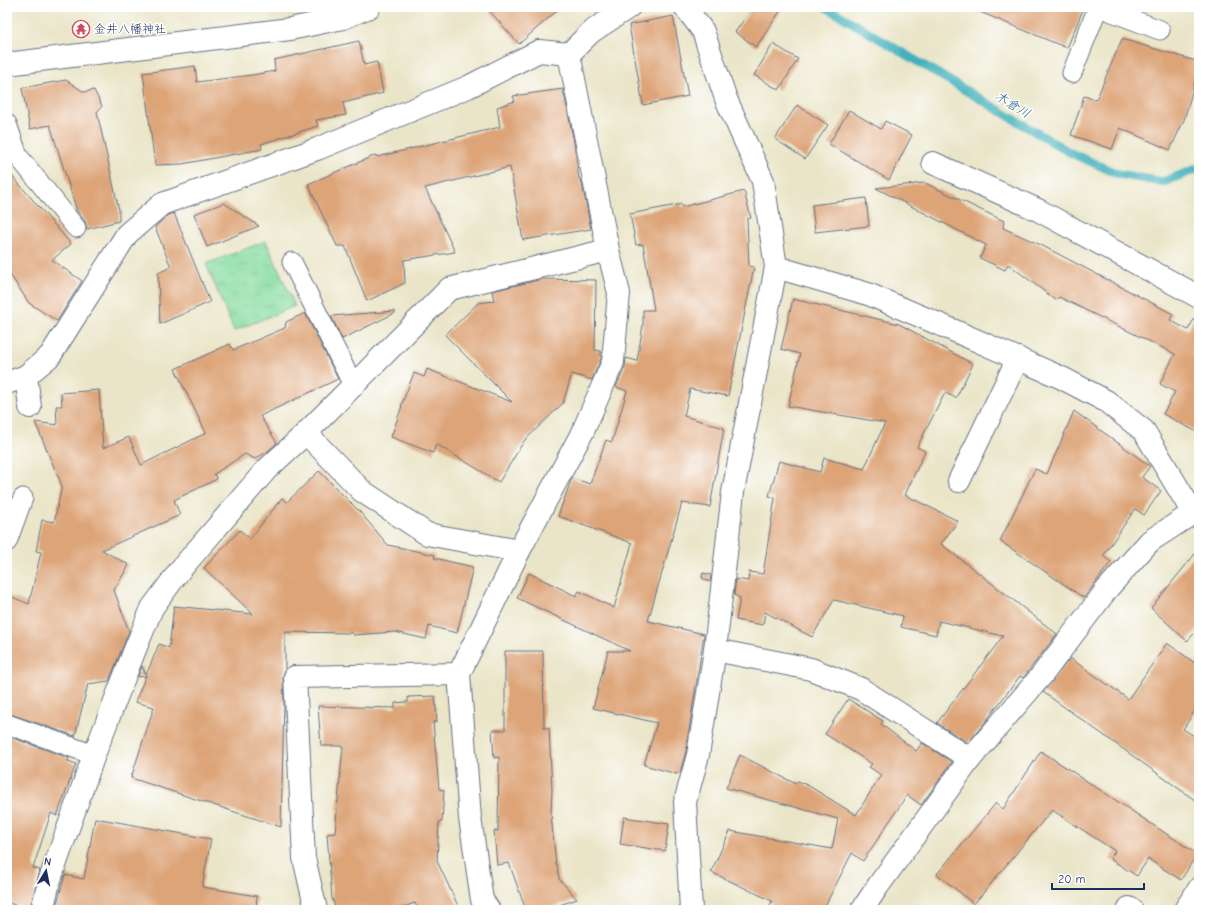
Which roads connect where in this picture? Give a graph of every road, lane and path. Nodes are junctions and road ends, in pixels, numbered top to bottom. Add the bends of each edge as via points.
1 (370, 7) edge
2 (629, 7) edge
3 (685, 7) edge
4 (1099, 7) edge
5 (1160, 30) dead end
6 (570, 54) junction
7 (7, 64) edge
8 (1072, 73) dead end
9 (7, 124) edge
10 (933, 162) dead end
11 (76, 228) dead end
12 (608, 250) junction
13 (292, 262) dead end
14 (776, 267) junction
15 (1199, 297) edge
16 (1018, 358) junction
17 (16, 379) edge
18 (353, 385) junction
19 (30, 407) dead end
20 (306, 433) junction
21 (959, 481) dead end
22 (23, 498) dead end
23 (1196, 513) edge
24 (7, 542) edge
25 (519, 550) junction
26 (715, 650) junction
27 (459, 674) junction
28 (7, 724) edge
29 (94, 755) junction
30 (970, 759) junction
31 (1199, 886) edge
32 (42, 910) edge
33 (316, 910) edge
34 (489, 910) edge
35 (691, 910) edge
36 (862, 910) edge
37 (1183, 910) edge

1 - 7 street via 343,18 290,29
2 - 6 street via 591,32
3 - 14 street via 704,31 726,99 763,181
4 - 5 lane
4 - 8 lane
6 - 12 street
6 - 17 street via 539,51 468,87 324,146 162,204 127,234 50,356
9 - 11 lane via 18,156
10 - 15 street via 1038,210
12 - 18 street via 449,289
12 - 25 street via 619,293 614,362 583,431
13 - 18 lane
14 - 16 street via 868,294
14 - 26 street via 733,492
16 - 21 street
16 - 23 street via 1106,402 1144,431
17 - 19 street
18 - 20 street
20 - 25 street via 362,491 427,534
20 - 29 street via 266,470 180,570 152,608
22 - 24 lane
23 - 30 street via 1145,547 1108,588 1042,675
25 - 27 street
26 - 30 street via 811,669 861,689
26 - 35 street via 698,754 685,802
27 - 33 street via 295,677 304,858
27 - 34 street via 470,818 482,900
28 - 29 lane
29 - 32 street via 49,882
30 - 36 street
31 - 37 lane

